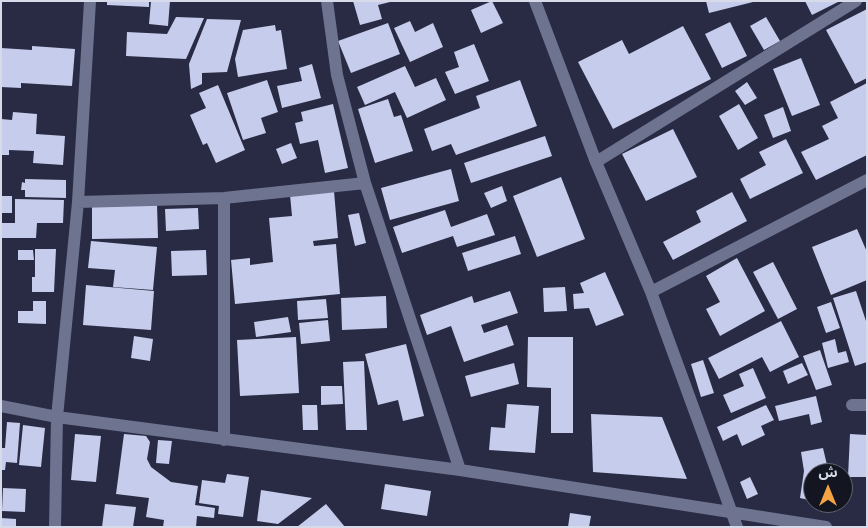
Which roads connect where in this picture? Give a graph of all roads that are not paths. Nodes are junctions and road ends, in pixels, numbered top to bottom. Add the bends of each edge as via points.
1 (90, 1) edge
2 (327, 1) edge
3 (536, 1) edge
4 (856, 1) edge
5 (596, 162) junction
6 (867, 180) edge
7 (365, 183) junction
8 (224, 198) junction
9 (78, 202) junction
10 (651, 292) junction
11 (867, 404) edge
12 (852, 405) dead end
13 (1, 406) edge
14 (57, 417) junction
15 (224, 440) junction
16 (460, 470) junction
17 (733, 511) junction
18 (56, 527) edge
19 (737, 527) edge
20 (826, 527) edge

1 - 9 street
2 - 7 street via 337,75
3 - 5 street
4 - 5 street
5 - 10 street
6 - 10 street
7 - 8 street
7 - 16 street
8 - 9 street
8 - 15 street
9 - 14 street
10 - 17 street
11 - 12 street
13 - 14 street
14 - 15 street
14 - 18 street
15 - 16 street
16 - 17 street
17 - 19 street
17 - 20 street

